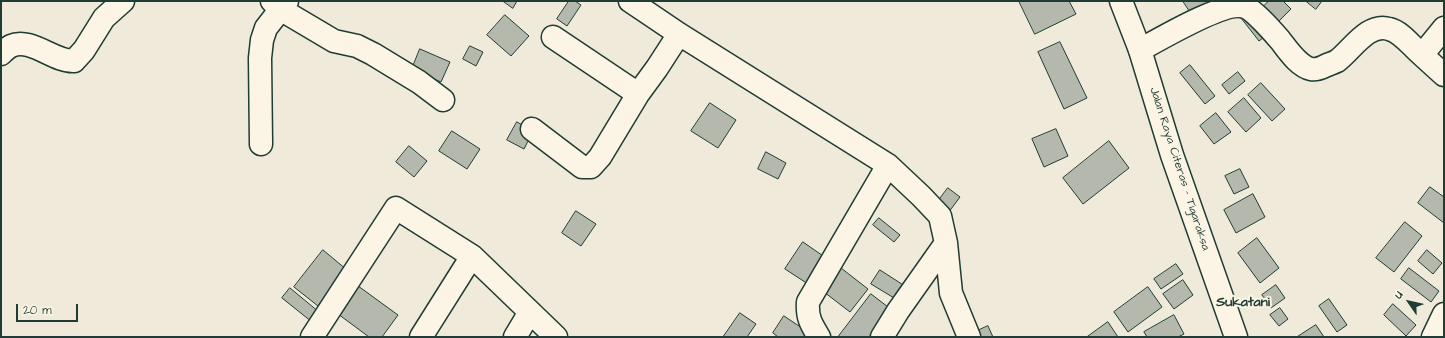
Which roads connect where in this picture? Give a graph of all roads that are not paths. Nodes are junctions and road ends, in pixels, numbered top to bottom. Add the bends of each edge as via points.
1 (123, 1) edge
2 (630, 1) edge
3 (1121, 1) edge
4 (280, 4) edge
5 (1444, 28) edge
6 (679, 34) junction
7 (553, 37) dead end
8 (1140, 50) junction
9 (1, 54) edge
10 (1422, 55) junction
11 (1444, 75) edge
12 (638, 94) junction
13 (443, 100) dead end
14 (532, 129) dead end
15 (260, 144) dead end
16 (888, 165) junction
17 (946, 244) junction
18 (472, 256) junction
19 (530, 312) junction
20 (1444, 314) edge
21 (312, 337) edge
22 (420, 337) edge
23 (515, 337) edge
24 (556, 337) edge
25 (819, 337) edge
26 (882, 337) edge
27 (968, 337) edge
28 (1236, 337) edge
29 (1433, 337) edge

1 - 9 street via 104,18 74,61 66,62 43,50 23,44 9,47
2 - 6 street
3 - 8 street, Jalan Raya Citeras - Tigaraksa
4 - 13 street via 334,41 357,46 373,54
4 - 15 street via 262,40
5 - 10 street
6 - 12 street
6 - 16 street
7 - 12 street
8 - 10 street via 1180,28 1235,5 1250,9 1301,64 1311,69 1337,61 1360,39 1380,28 1397,32
8 - 28 street, Jalan Raya Citeras - Tigaraksa via 1172,155
10 - 11 street
12 - 14 street via 600,157 591,167 582,167
16 - 17 street via 940,216
16 - 25 street via 808,302 807,314
17 - 26 street
17 - 27 street via 950,293
18 - 19 street
18 - 21 street via 396,208
18 - 22 street
19 - 23 street
19 - 24 street
20 - 29 street

